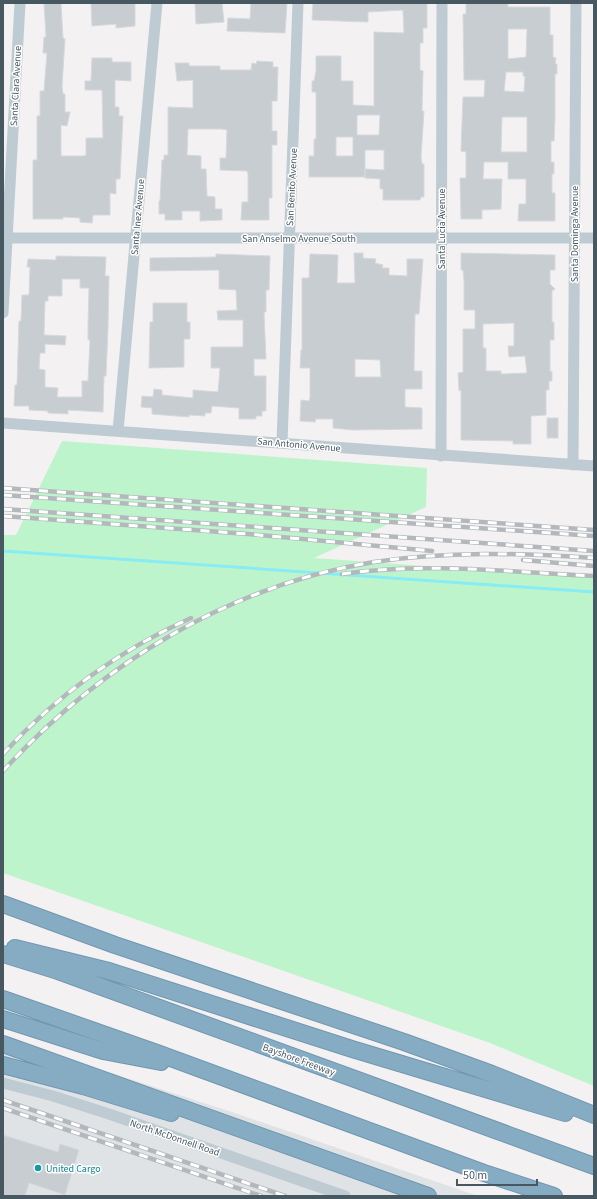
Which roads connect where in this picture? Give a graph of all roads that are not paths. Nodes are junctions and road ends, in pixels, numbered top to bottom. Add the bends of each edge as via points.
1 (20, 3) edge
2 (157, 3) edge
3 (298, 3) edge
4 (442, 3) edge
5 (576, 3) edge
6 (135, 237) junction
7 (574, 237) junction
8 (5, 238) edge
9 (594, 238) edge
10 (288, 239) junction
11 (441, 239) junction
12 (3, 313) edge
13 (3, 424) edge
14 (118, 431) junction
15 (282, 443) junction
16 (441, 456) junction
17 (573, 465) junction
18 (594, 466) edge
19 (3, 904) edge
20 (3, 913) edge
21 (3, 946) edge
22 (116, 946) junction
23 (3, 954) edge
24 (3, 999) edge
25 (3, 1019) edge
26 (3, 1044) edge
27 (3, 1064) edge
28 (3, 1083) edge
29 (243, 1084) junction
30 (594, 1115) edge
31 (594, 1120) edge
32 (300, 1149) junction
33 (594, 1166) edge
34 (345, 1196) edge
35 (428, 1196) edge
36 (554, 1196) edge

1 - 8 street, Santa Clara Avenue
2 - 6 street, Santa Inez Avenue
3 - 10 street, San Benito Avenue
4 - 11 street, Santa Lucia Avenue
5 - 7 street, Santa Dominga Avenue
6 - 8 street, San Anselmo Avenue South
6 - 10 street, San Anselmo Avenue South
6 - 14 street, Santa Inez Avenue
7 - 9 street, San Anselmo Avenue South
7 - 11 street, San Anselmo Avenue South
7 - 17 street, Santa Dominga Avenue
8 - 12 street, Santa Clara Avenue
10 - 11 street, San Anselmo Avenue South
10 - 15 street, San Benito Avenue
11 - 16 street, Santa Lucia Avenue
13 - 14 street, San Antonio Avenue
14 - 15 street, San Antonio Avenue
15 - 16 street, San Antonio Avenue
16 - 17 street, San Antonio Avenue
17 - 18 street, San Antonio Avenue
19 - 22 highway
20 - 22 highway
21 - 31 highway via 109,971 352,1049
22 - 30 highway via 397,1039
23 - 33 highway, Bayshore Freeway via 58,971
24 - 29 highway
25 - 29 highway via 103,1051 157,1061
26 - 32 highway
27 - 32 highway
28 - 34 street, North McDonnell Road via 109,1114
29 - 36 highway via 484,1173
32 - 35 highway

